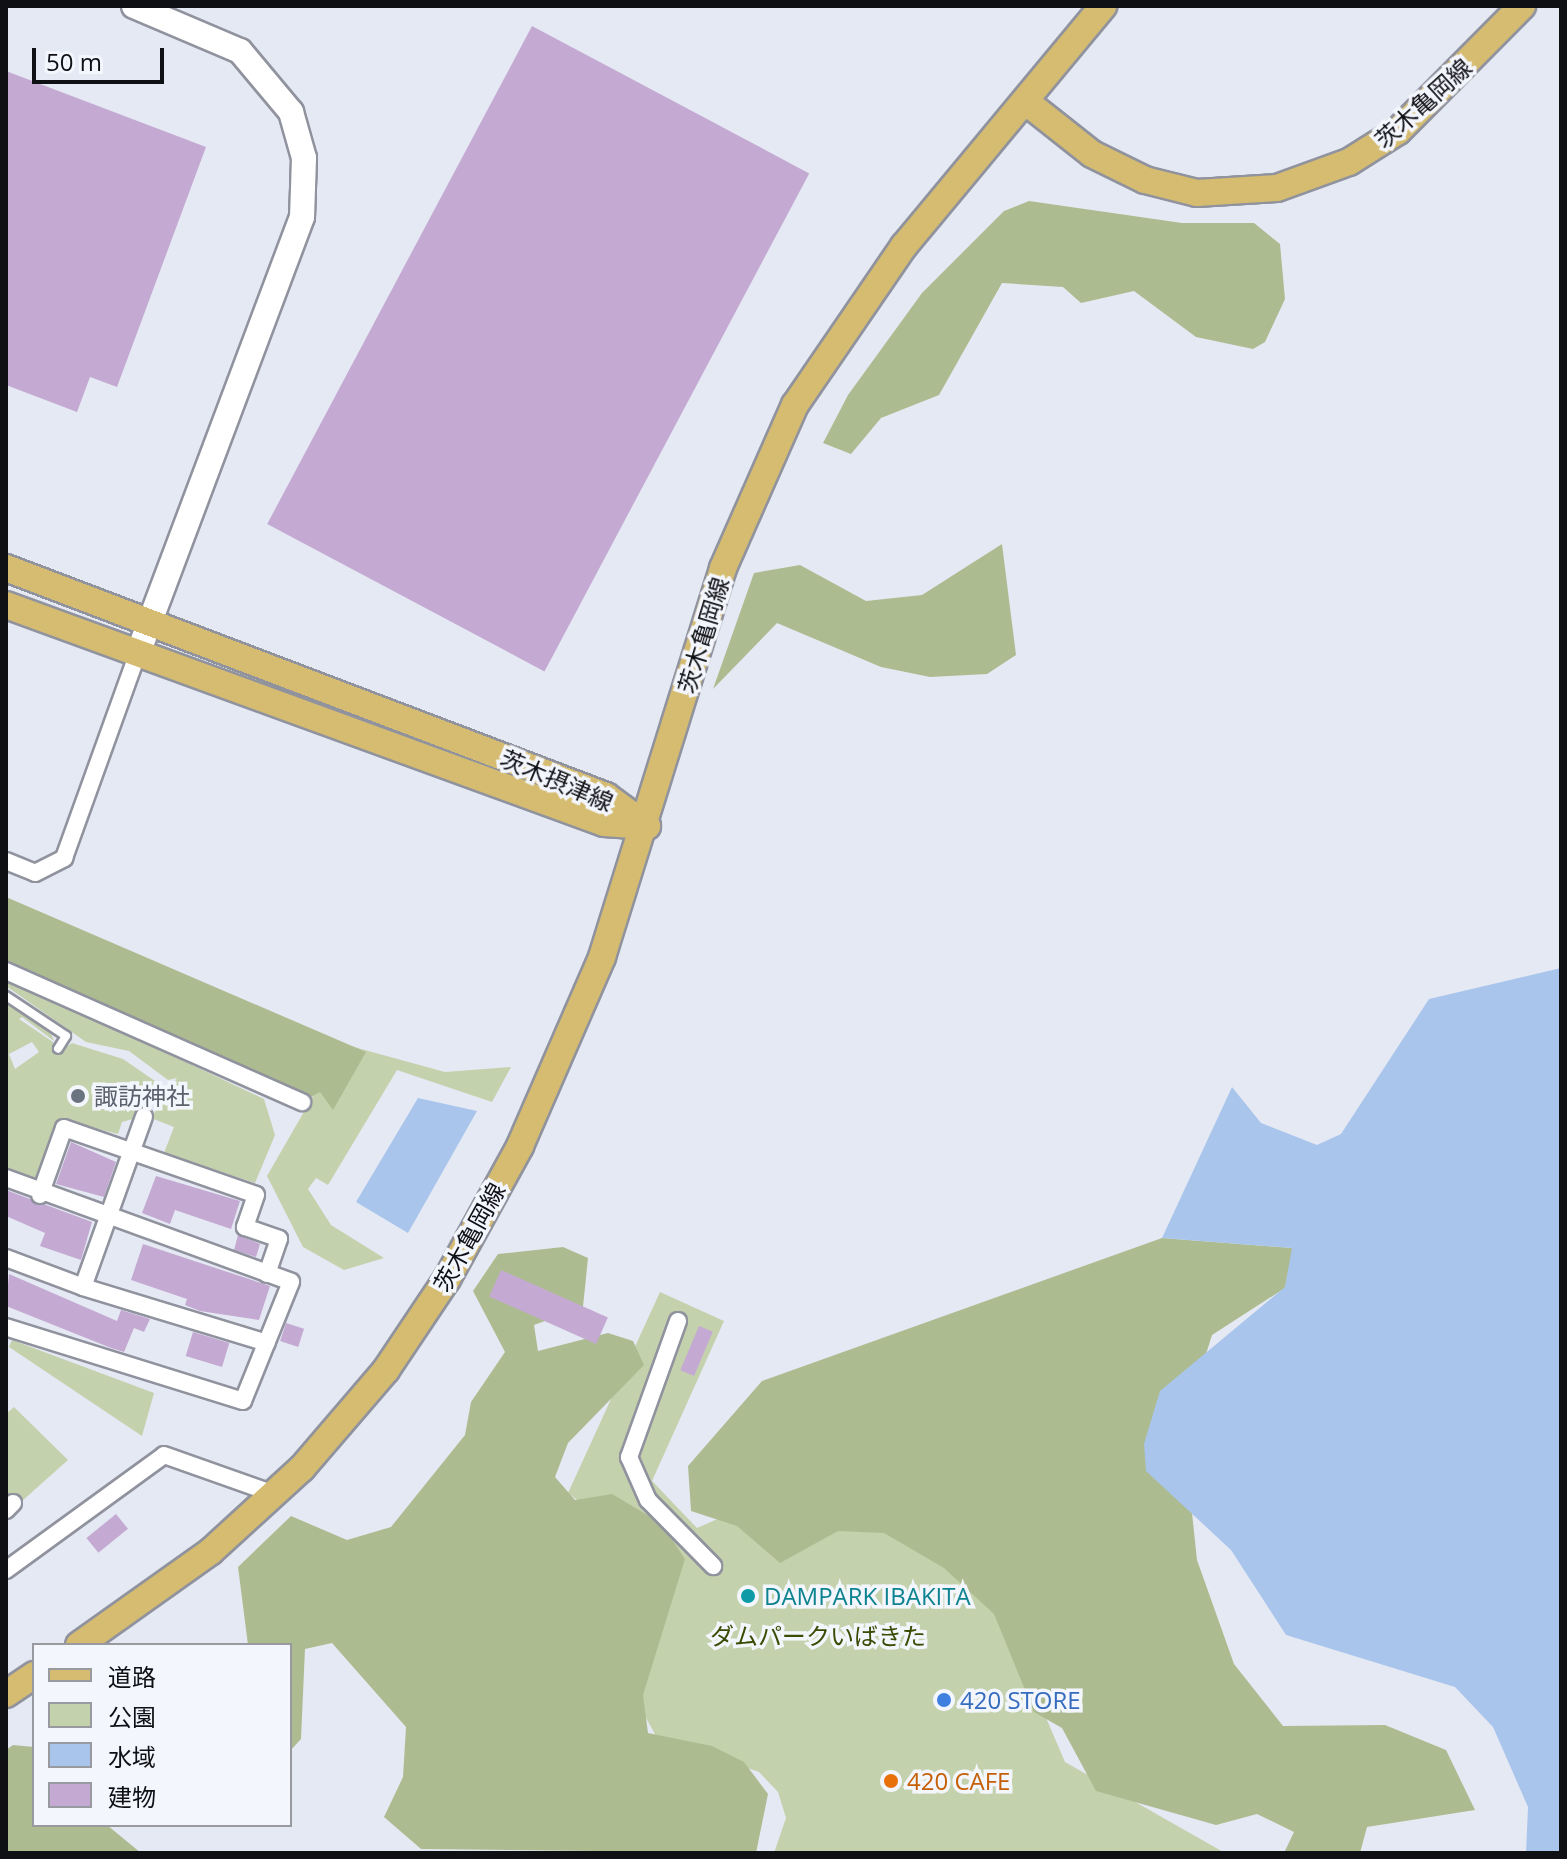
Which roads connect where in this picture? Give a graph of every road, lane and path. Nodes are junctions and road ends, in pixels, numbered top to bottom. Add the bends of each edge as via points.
1 (134, 6) edge
2 (1103, 6) edge
3 (1522, 6) edge
4 (1025, 101) junction
5 (6, 568) edge
6 (6, 605) edge
7 (151, 621) junction
8 (138, 653) junction
9 (647, 826) junction
10 (6, 861) edge
11 (6, 971) edge
12 (6, 996) edge
13 (58, 1049) dead end
14 (295, 1095) dead end
15 (144, 1117) dead end
16 (132, 1153) junction
17 (6, 1178) edge
18 (40, 1195) junction
19 (108, 1220) junction
20 (6, 1258) edge
21 (267, 1274) junction
22 (83, 1287) junction
23 (678, 1321) dead end
24 (6, 1327) edge
25 (267, 1343) junction
26 (274, 1494) junction
27 (713, 1566) dead end
28 (6, 1570) edge
29 (82, 1643) edge
30 (32, 1676) edge
31 (6, 1694) edge

1 - 7 street via 240,51 291,112 304,158 302,217
2 - 4 main road
3 - 4 main road, 茨木亀岡線 via 1450,84 1374,148 1295,184 1236,194 1145,180 1092,154
4 - 9 main road, 茨木亀岡線 via 904,246 795,405 723,568
5 - 7 main road, 茨木摂津線
6 - 8 main road, 茨木摂津線
7 - 8 street
7 - 9 main road, 茨木摂津線 via 606,796
8 - 9 main road, 茨木摂津線 via 604,823
8 - 10 street via 64,858 35,873
9 - 26 main road, 茨木亀岡線 via 556,1068 465,1249 386,1370
11 - 14 street
12 - 13 lane via 66,1036
15 - 16 street
16 - 18 street via 64,1128
16 - 19 street
16 - 21 street via 256,1195 245,1227 279,1239
17 - 18 street
18 - 19 street
19 - 21 street
19 - 22 street
20 - 22 street
21 - 25 street via 291,1282
22 - 25 street
23 - 27 street via 629,1457 648,1500
24 - 25 street via 243,1401
26 - 28 street via 164,1455
26 - 29 main road, 茨木亀岡線 via 188,1570
30 - 31 main road

